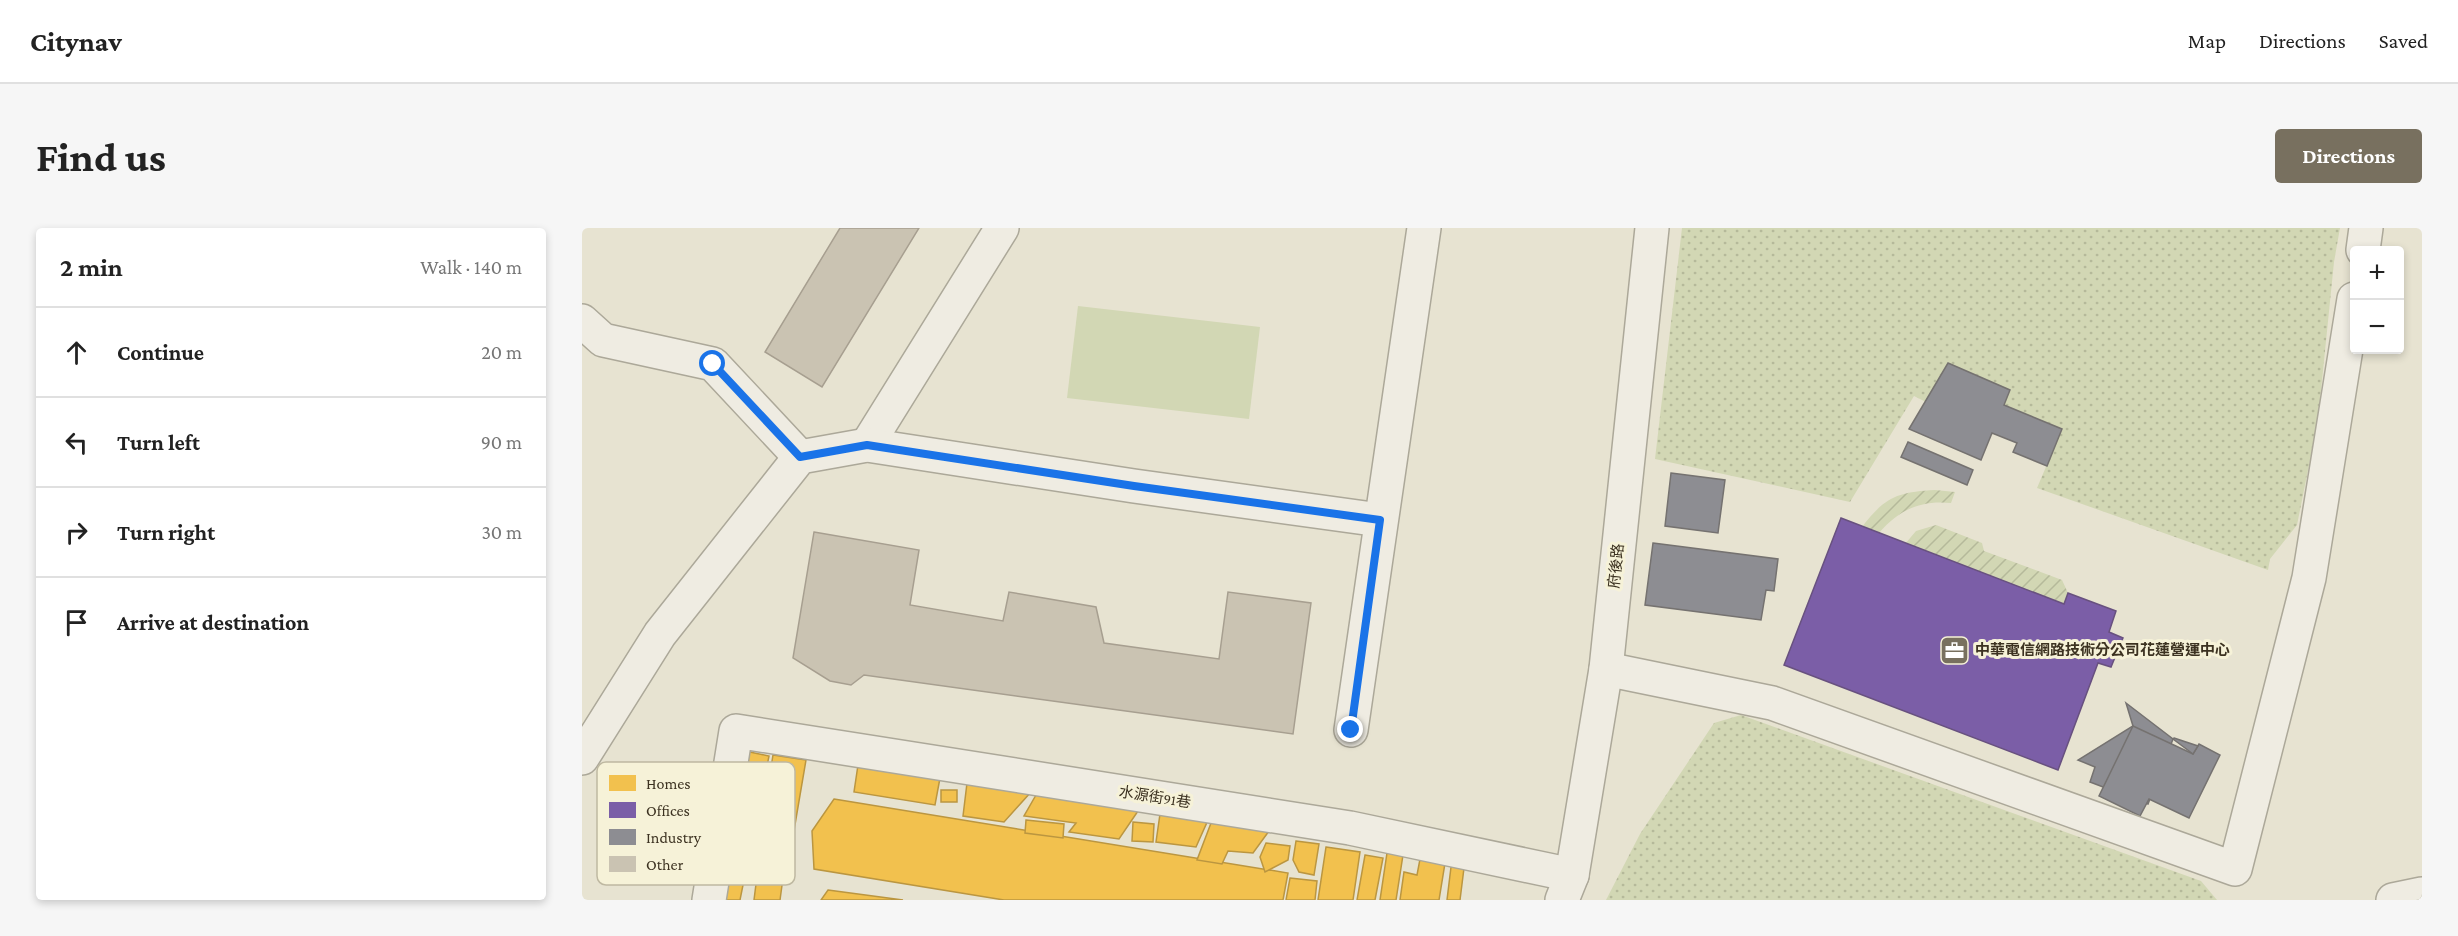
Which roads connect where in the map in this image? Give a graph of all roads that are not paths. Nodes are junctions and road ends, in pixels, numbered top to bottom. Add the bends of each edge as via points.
1 (1002, 228) edge
2 (1424, 228) edge
3 (1652, 228) edge
4 (2366, 228) edge
5 (2363, 246) edge
6 (2355, 300) edge
7 (582, 321) edge
8 (867, 445) junction
9 (800, 457) junction
10 (1380, 520) junction
11 (1606, 669) junction
12 (1351, 730) dead end
13 (582, 758) edge
14 (731, 762) edge
15 (711, 885) edge
16 (1567, 888) edge
17 (2422, 894) edge
18 (709, 900) edge
19 (2393, 900) edge

1 - 8 street
2 - 10 street
3 - 11 street, 府後路
4 - 5 street
6 - 11 street via 2309,578 2235,869 1772,703
7 - 9 street via 603,340 713,364
8 - 9 street
8 - 10 street
9 - 13 street via 660,634
10 - 12 street
11 - 16 street, 府後路
14 - 16 street, 水源街91巷 via 736,731 1350,828
15 - 18 street, 水源街91巷
17 - 19 street

